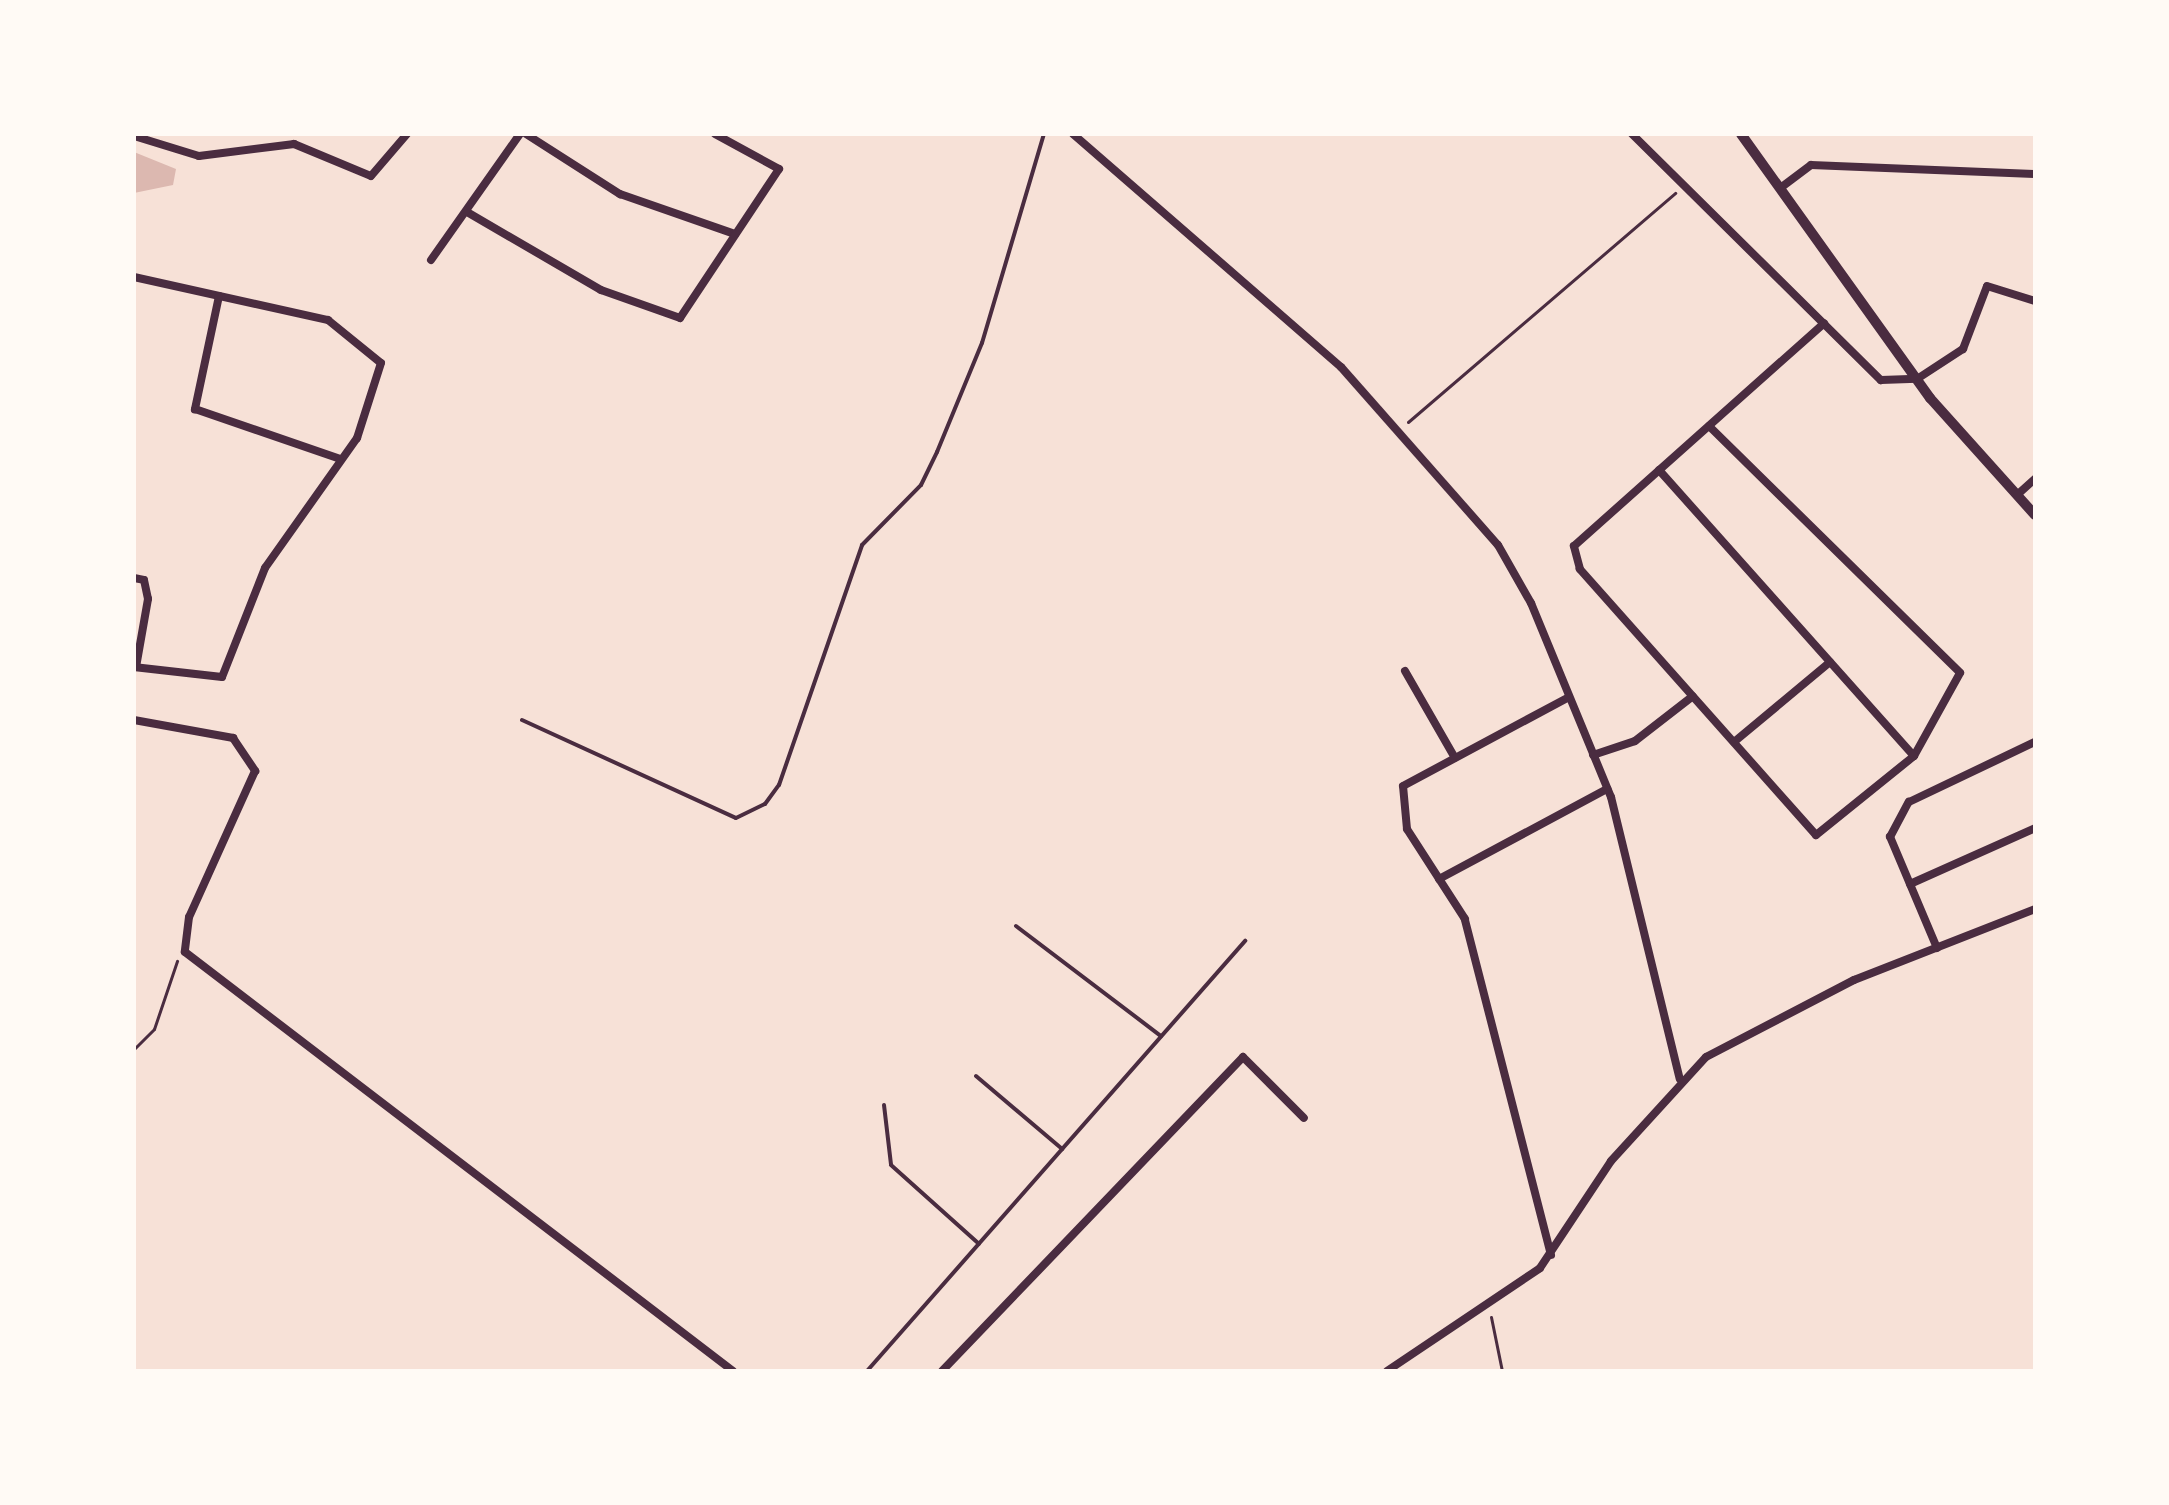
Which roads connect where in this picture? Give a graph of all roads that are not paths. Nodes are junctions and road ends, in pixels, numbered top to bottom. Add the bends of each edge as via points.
1 (407, 134) edge
2 (523, 134) edge
3 (715, 134) edge
4 (1044, 134) edge
5 (1073, 134) edge
6 (1632, 134) edge
7 (1741, 134) edge
8 (134, 136) edge
9 (295, 139) edge
10 (2035, 172) edge
11 (1783, 186) junction
12 (467, 212) junction
13 (735, 234) junction
14 (431, 260) dead end
15 (134, 277) edge
16 (219, 296) junction
17 (2035, 301) edge
18 (1824, 323) junction
19 (1917, 379) junction
20 (1709, 426) junction
21 (340, 459) junction
22 (1659, 470) junction
23 (2035, 479) edge
24 (2017, 495) junction
25 (2035, 515) edge
26 (134, 578) edge
27 (1830, 662) junction
28 (135, 667) edge
29 (1405, 671) dead end
30 (1693, 696) junction
31 (1569, 697) junction
32 (134, 720) edge
33 (522, 720) dead end
34 (1734, 742) junction
35 (2035, 742) edge
36 (1593, 755) junction
37 (1914, 756) junction
38 (1455, 758) junction
39 (1607, 789) junction
40 (2035, 828) edge
41 (1439, 879) junction
42 (1910, 884) junction
43 (2035, 909) edge
44 (1016, 926) dead end
45 (1245, 941) dead end
46 (1937, 948) junction
47 (1161, 1036) junction
48 (976, 1076) dead end
49 (1680, 1079) junction
50 (884, 1105) dead end
51 (1304, 1118) dead end
52 (1062, 1149) junction
53 (979, 1244) junction
54 (1551, 1255) junction
55 (733, 1371) edge
56 (867, 1371) edge
57 (942, 1371) edge
58 (1387, 1371) edge

1 - 9 street via 371,176
2 - 12 street
2 - 13 street via 620,194
3 - 13 street via 779,169
4 - 33 lane via 982,343 937,452 921,485 862,545 779,785 765,804 736,818
5 - 31 street via 1341,367 1400,430 1498,545
6 - 18 street
7 - 11 street
8 - 9 street via 199,156
10 - 11 street via 1811,165
11 - 19 street
12 - 13 street via 565,272 680,318
12 - 14 street
15 - 16 street
16 - 21 street via 195,409
16 - 21 street via 328,320 381,363 357,438
17 - 19 street via 1987,286 1963,349
18 - 19 street via 1881,380
18 - 20 street
19 - 24 street
20 - 22 street
20 - 37 street via 1960,673
21 - 28 street via 265,568 222,677
22 - 27 street
22 - 30 street via 1574,546 1580,569
23 - 24 street
24 - 25 street
26 - 28 street via 144,580 148,599
27 - 34 street
27 - 37 street
29 - 38 street
30 - 34 street
30 - 36 street via 1635,741
31 - 36 street
31 - 38 street
32 - 55 street via 233,738 255,771 189,917 185,952
34 - 37 street via 1816,835
35 - 42 street via 1909,802 1890,837
36 - 39 street
38 - 41 street via 1403,786 1407,829
39 - 41 street
39 - 49 street
40 - 42 street
41 - 54 street via 1465,919
42 - 46 street
43 - 46 street
44 - 47 lane
45 - 47 lane
46 - 49 street via 1772,1018
47 - 52 lane
48 - 52 lane
49 - 54 street via 1611,1161
50 - 53 lane via 891,1165
51 - 57 street via 1243,1057
52 - 53 lane
53 - 56 lane
54 - 58 street via 1489,1306

